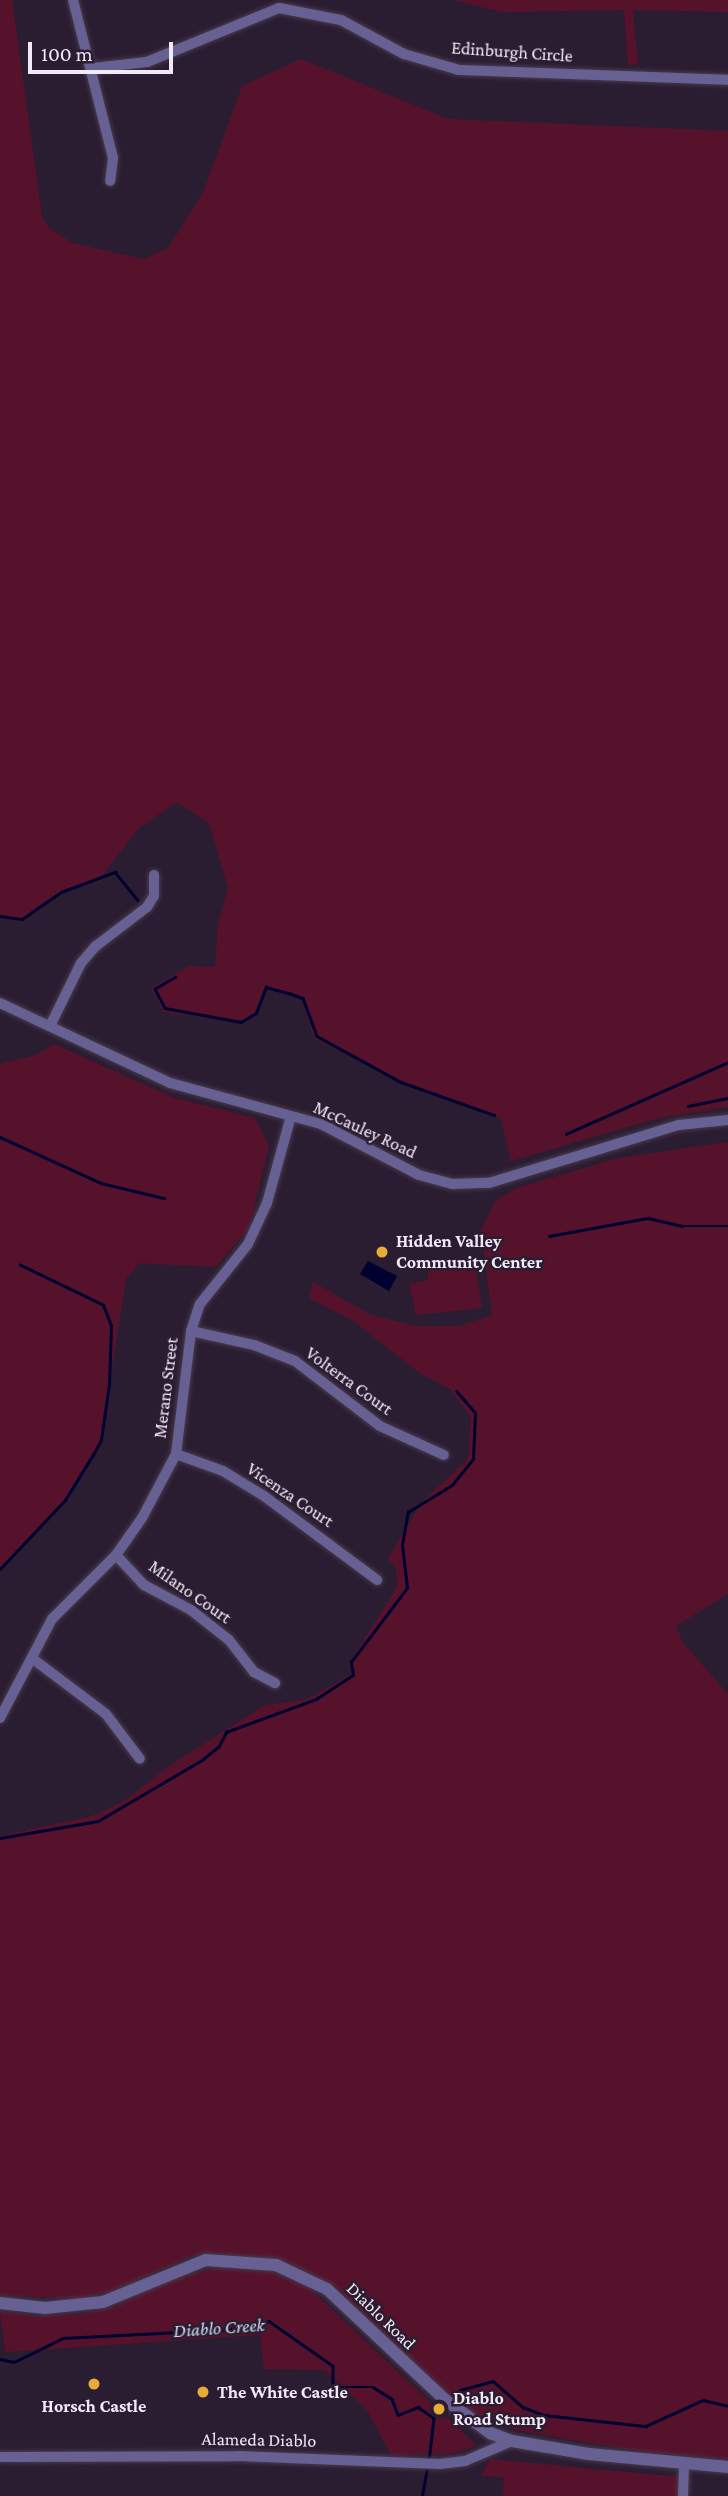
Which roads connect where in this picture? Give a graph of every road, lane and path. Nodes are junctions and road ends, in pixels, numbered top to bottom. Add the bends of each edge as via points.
1 (73, 0) edge
2 (93, 68) junction
3 (728, 80) edge
4 (110, 181) dead end
5 (154, 875) dead end
6 (0, 1003) edge
7 (50, 1026) junction
8 (291, 1116) junction
9 (728, 1120) edge
10 (191, 1331) junction
11 (176, 1454) junction
12 (444, 1455) dead end
13 (116, 1555) junction
14 (377, 1580) dead end
15 (33, 1660) junction
16 (275, 1683) dead end
17 (0, 1718) edge
18 (140, 1759) dead end
19 (0, 2303) edge
20 (512, 2441) junction
21 (0, 2457) edge
22 (684, 2464) junction
23 (728, 2467) edge
24 (683, 2496) edge

1 - 2 street
2 - 3 street, Edinburgh Circle via 147,62 189,49 243,20 279,8 341,20 404,54 459,70
2 - 4 street via 113,158
5 - 7 street via 154,896 147,907 81,963
6 - 7 street, McCauley Road
7 - 8 street, McCauley Road via 170,1083
8 - 9 street, McCauley Road via 321,1124 419,1175 471,1185 679,1125
8 - 10 street, Merano Street via 267,1203 248,1244 201,1304
10 - 11 street, Merano Street
10 - 12 street, Volterra Court via 254,1345 295,1362 380,1426
11 - 13 street, Merano Street
11 - 14 street, Vicenza Court via 223,1471 264,1496
13 - 15 street, Merano Street via 52,1619
13 - 16 street, Milano Court via 144,1585 191,1610 229,1640 254,1672
15 - 17 street, Merano Street
15 - 18 street via 106,1714
19 - 20 street, Diablo Road via 46,2308 103,2302 206,2260 276,2265 320,2284 457,2410
20 - 21 street, Alameda Diablo via 465,2461 440,2464 238,2456
20 - 22 street, Diablo Road
22 - 23 street, Diablo Road
22 - 24 street

